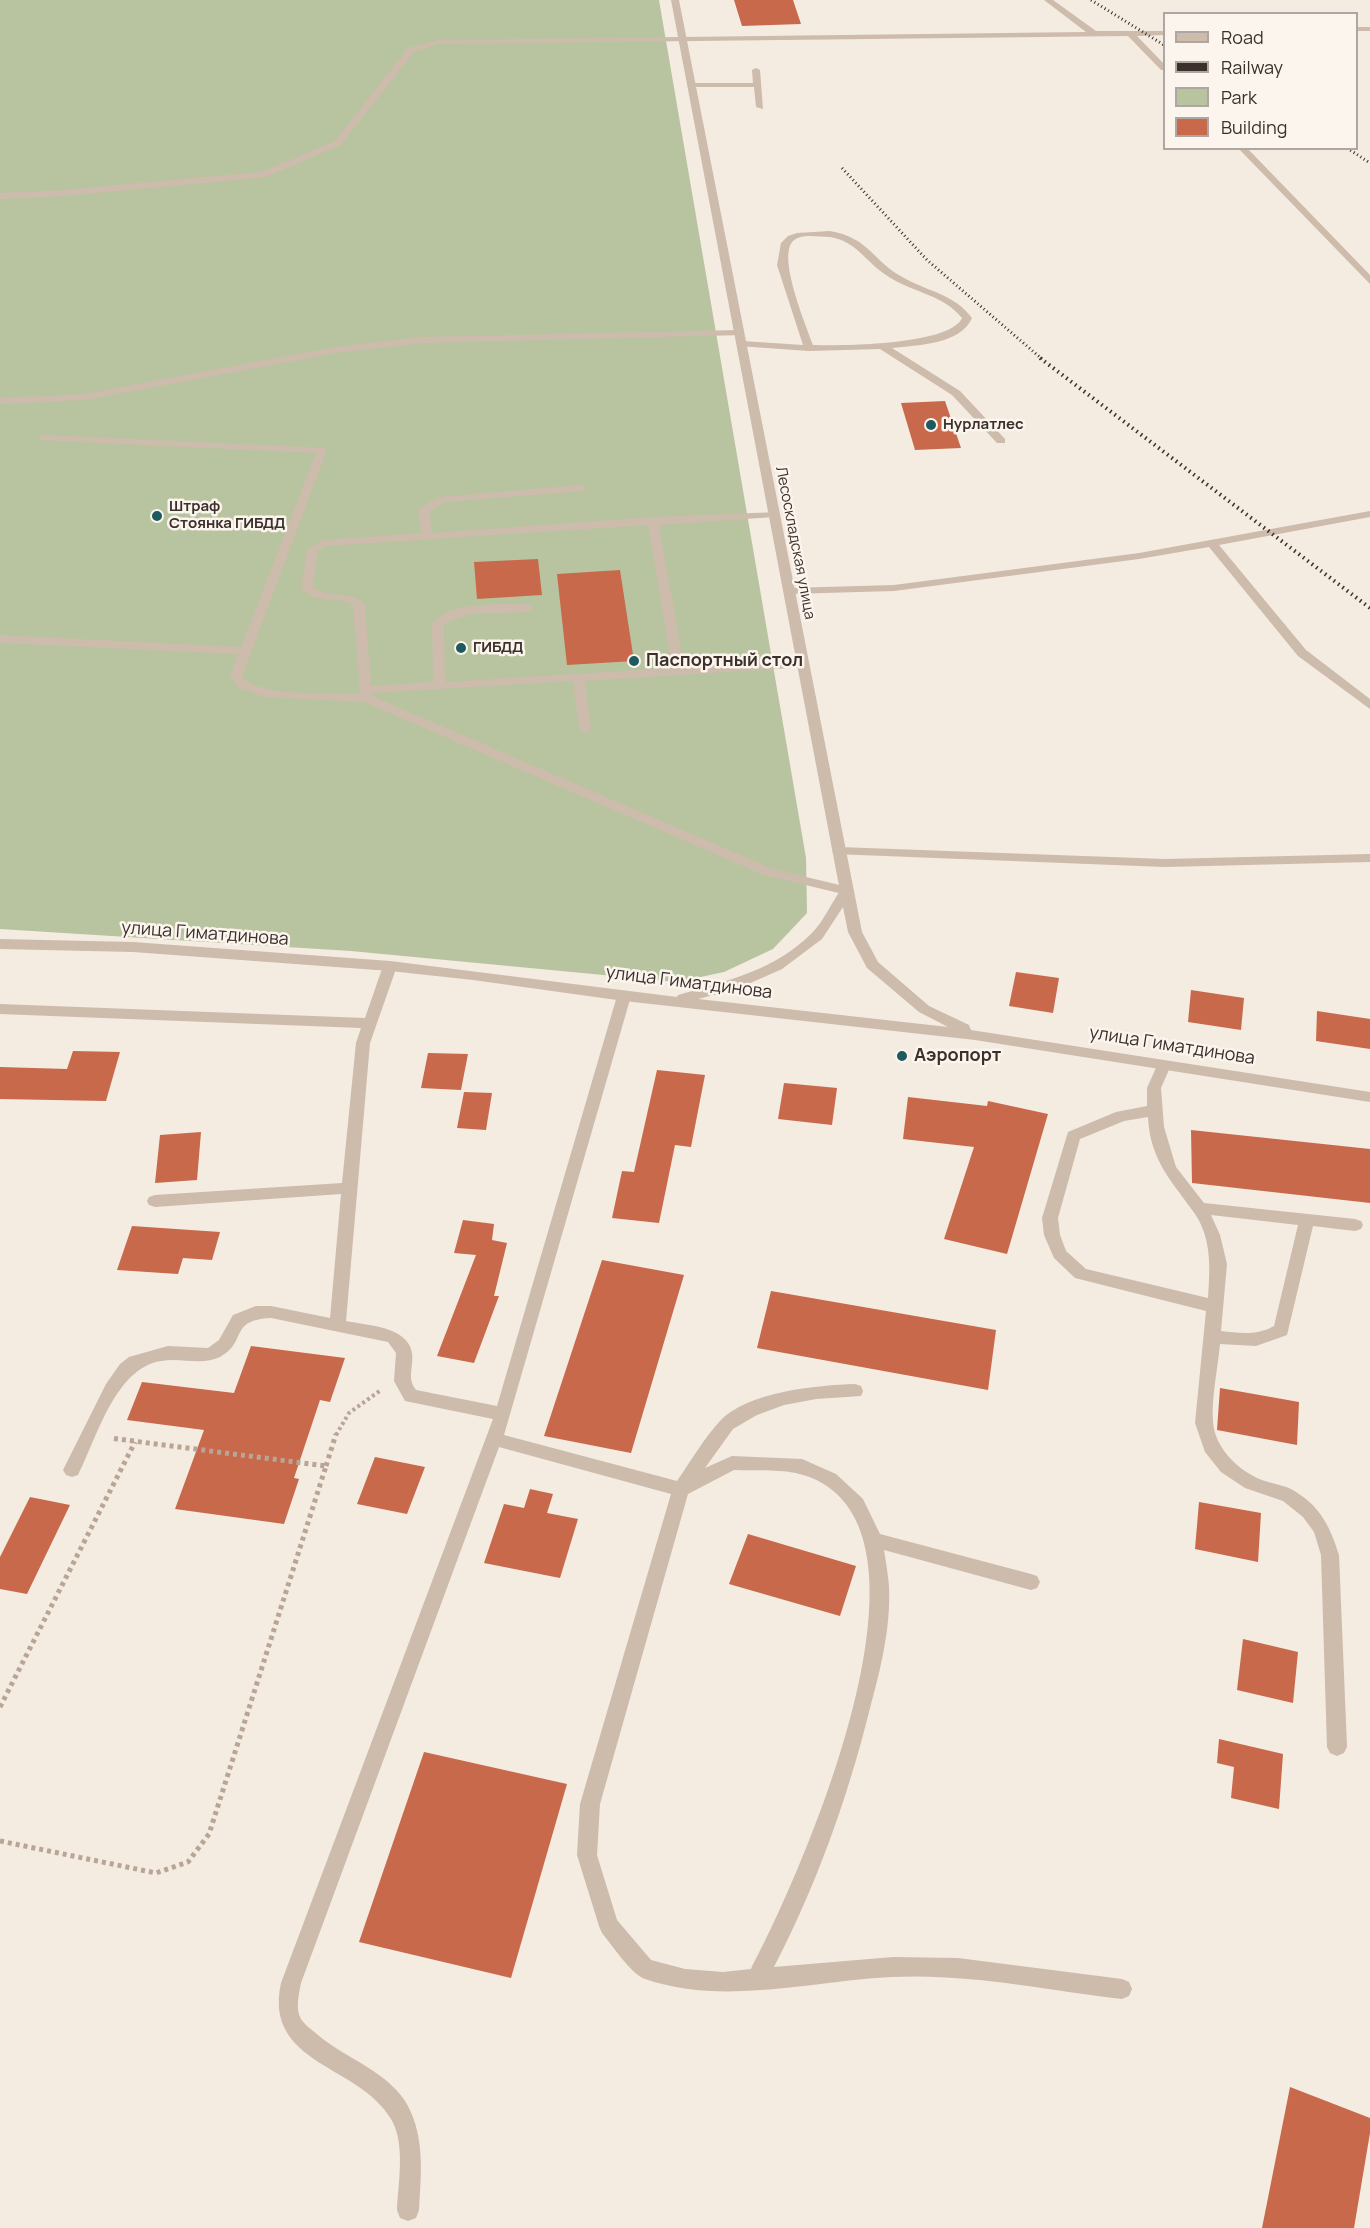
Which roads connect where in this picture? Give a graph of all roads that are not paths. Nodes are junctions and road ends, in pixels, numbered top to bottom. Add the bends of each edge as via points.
1 (675, 0) edge
2 (1048, 0) edge
3 (1163, 33) edge
4 (1094, 34) junction
5 (1131, 34) junction
6 (683, 40) junction
7 (1163, 67) edge
8 (756, 70) dead end
9 (692, 85) junction
10 (757, 85) junction
11 (760, 107) dead end
12 (1244, 150) edge
13 (0, 196) edge
14 (1370, 281) edge
15 (740, 339) junction
16 (884, 347) junction
17 (809, 348) junction
18 (0, 401) edge
19 (44, 438) dead end
20 (1001, 441) dead end
21 (583, 488) dead end
22 (774, 514) junction
23 (1370, 514) edge
24 (653, 520) junction
25 (426, 536) junction
26 (1212, 543) junction
27 (789, 591) junction
28 (528, 608) dead end
29 (0, 639) edge
30 (245, 651) junction
31 (803, 664) junction
32 (679, 671) junction
33 (579, 677) junction
34 (439, 685) junction
35 (365, 694) junction
36 (1370, 705) edge
37 (585, 729) dead end
38 (839, 851) junction
39 (1370, 858) edge
40 (847, 891) junction
41 (0, 944) edge
42 (390, 966) junction
43 (624, 996) junction
44 (671, 1000) junction
45 (0, 1009) edge
46 (368, 1023) junction
47 (975, 1035) junction
48 (1164, 1065) junction
49 (1370, 1097) edge
50 (1155, 1110) junction
51 (350, 1188) junction
52 (155, 1201) dead end
53 (1198, 1208) junction
54 (1307, 1220) junction
55 (1355, 1225) dead end
56 (1213, 1306) junction
57 (337, 1325) junction
58 (1211, 1336) junction
59 (855, 1391) dead end
60 (503, 1414) junction
61 (494, 1439) junction
62 (72, 1470) dead end
63 (681, 1489) junction
64 (874, 1540) junction
65 (1031, 1582) dead end
66 (1337, 1747) dead end
67 (756, 1980) junction
68 (1122, 1989) dead end
69 (408, 2210) dead end

1 - 6 street, Лесоскладская улица
2 - 4 street
3 - 5 street
4 - 5 street
4 - 6 street
5 - 7 street
6 - 9 street, Лесоскладская улица
6 - 13 street via 438,42 411,50 338,143 262,175
8 - 10 street
9 - 10 street
9 - 15 street, Лесоскладская улица
10 - 11 street
12 - 14 street
15 - 17 street
15 - 18 street via 423,340 335,350 84,397
15 - 22 street, Лесоскладская улица
16 - 17 street
16 - 17 street via 954,334 965,326 967,318 951,301 892,275 852,239 827,233 789,238 782,265
16 - 20 street via 956,393
19 - 30 street via 322,450
21 - 25 street via 442,499 424,510
22 - 24 street
22 - 27 street, Лесоскладская улица
23 - 26 street
24 - 25 street
24 - 32 street
25 - 35 street via 324,543 313,549 309,591 324,598 348,598 359,604
26 - 27 street via 894,588
26 - 36 street via 1302,653
27 - 31 street, Лесоскладская улица
28 - 34 street via 463,611 438,623
29 - 30 street
30 - 35 street via 236,676 252,690
31 - 32 street
31 - 38 street, Лесоскладская улица
32 - 33 street
33 - 34 street
33 - 37 street
34 - 35 street
35 - 40 street via 769,872
38 - 39 street via 1165,863
38 - 40 street, Лесоскладская улица
40 - 44 street via 817,936 777,966 732,986
40 - 47 street, Лесоскладская улица via 855,932 872,965 924,1009
41 - 42 street, улица Гиматдинова via 134,947
42 - 43 street, улица Гиматдинова
42 - 46 street
43 - 44 street, улица Гиматдинова
43 - 60 street
44 - 47 street, улица Гиматдинова
45 - 46 street
46 - 51 street
47 - 48 street, улица Гиматдинова
48 - 49 street, улица Гиматдинова
48 - 50 street via 1154,1088
50 - 53 street via 1169,1169
50 - 56 street via 1121,1116 1073,1136 1050,1218 1052,1235 1060,1254 1081,1274
51 - 52 street
51 - 57 street
53 - 54 street
53 - 56 street via 1212,1235 1219,1264
54 - 55 street
54 - 58 street via 1281,1330 1269,1338 1253,1341
56 - 58 street
57 - 60 street via 393,1337 401,1344 406,1355 400,1378 402,1388 411,1396
57 - 62 street via 253,1312 242,1316 218,1350 207,1355 174,1352 145,1357 126,1369
58 - 66 street via 1204,1423 1215,1452 1227,1467 1251,1483 1289,1496 1309,1512 1322,1529 1330,1555
59 - 63 street via 794,1396 751,1410 727,1425
60 - 61 street
61 - 63 street
61 - 69 street via 291,1983 287,2006 292,2025 313,2046 370,2082 393,2103 406,2127 410,2163
63 - 64 street via 732,1463 795,1464 830,1479 857,1504
63 - 67 street via 591,1804 586,1855 609,1926 645,1969 685,1979
64 - 65 street
64 - 67 street via 880,1587 874,1653 853,1738 827,1825 784,1927
67 - 68 street via 893,1967 958,1968

